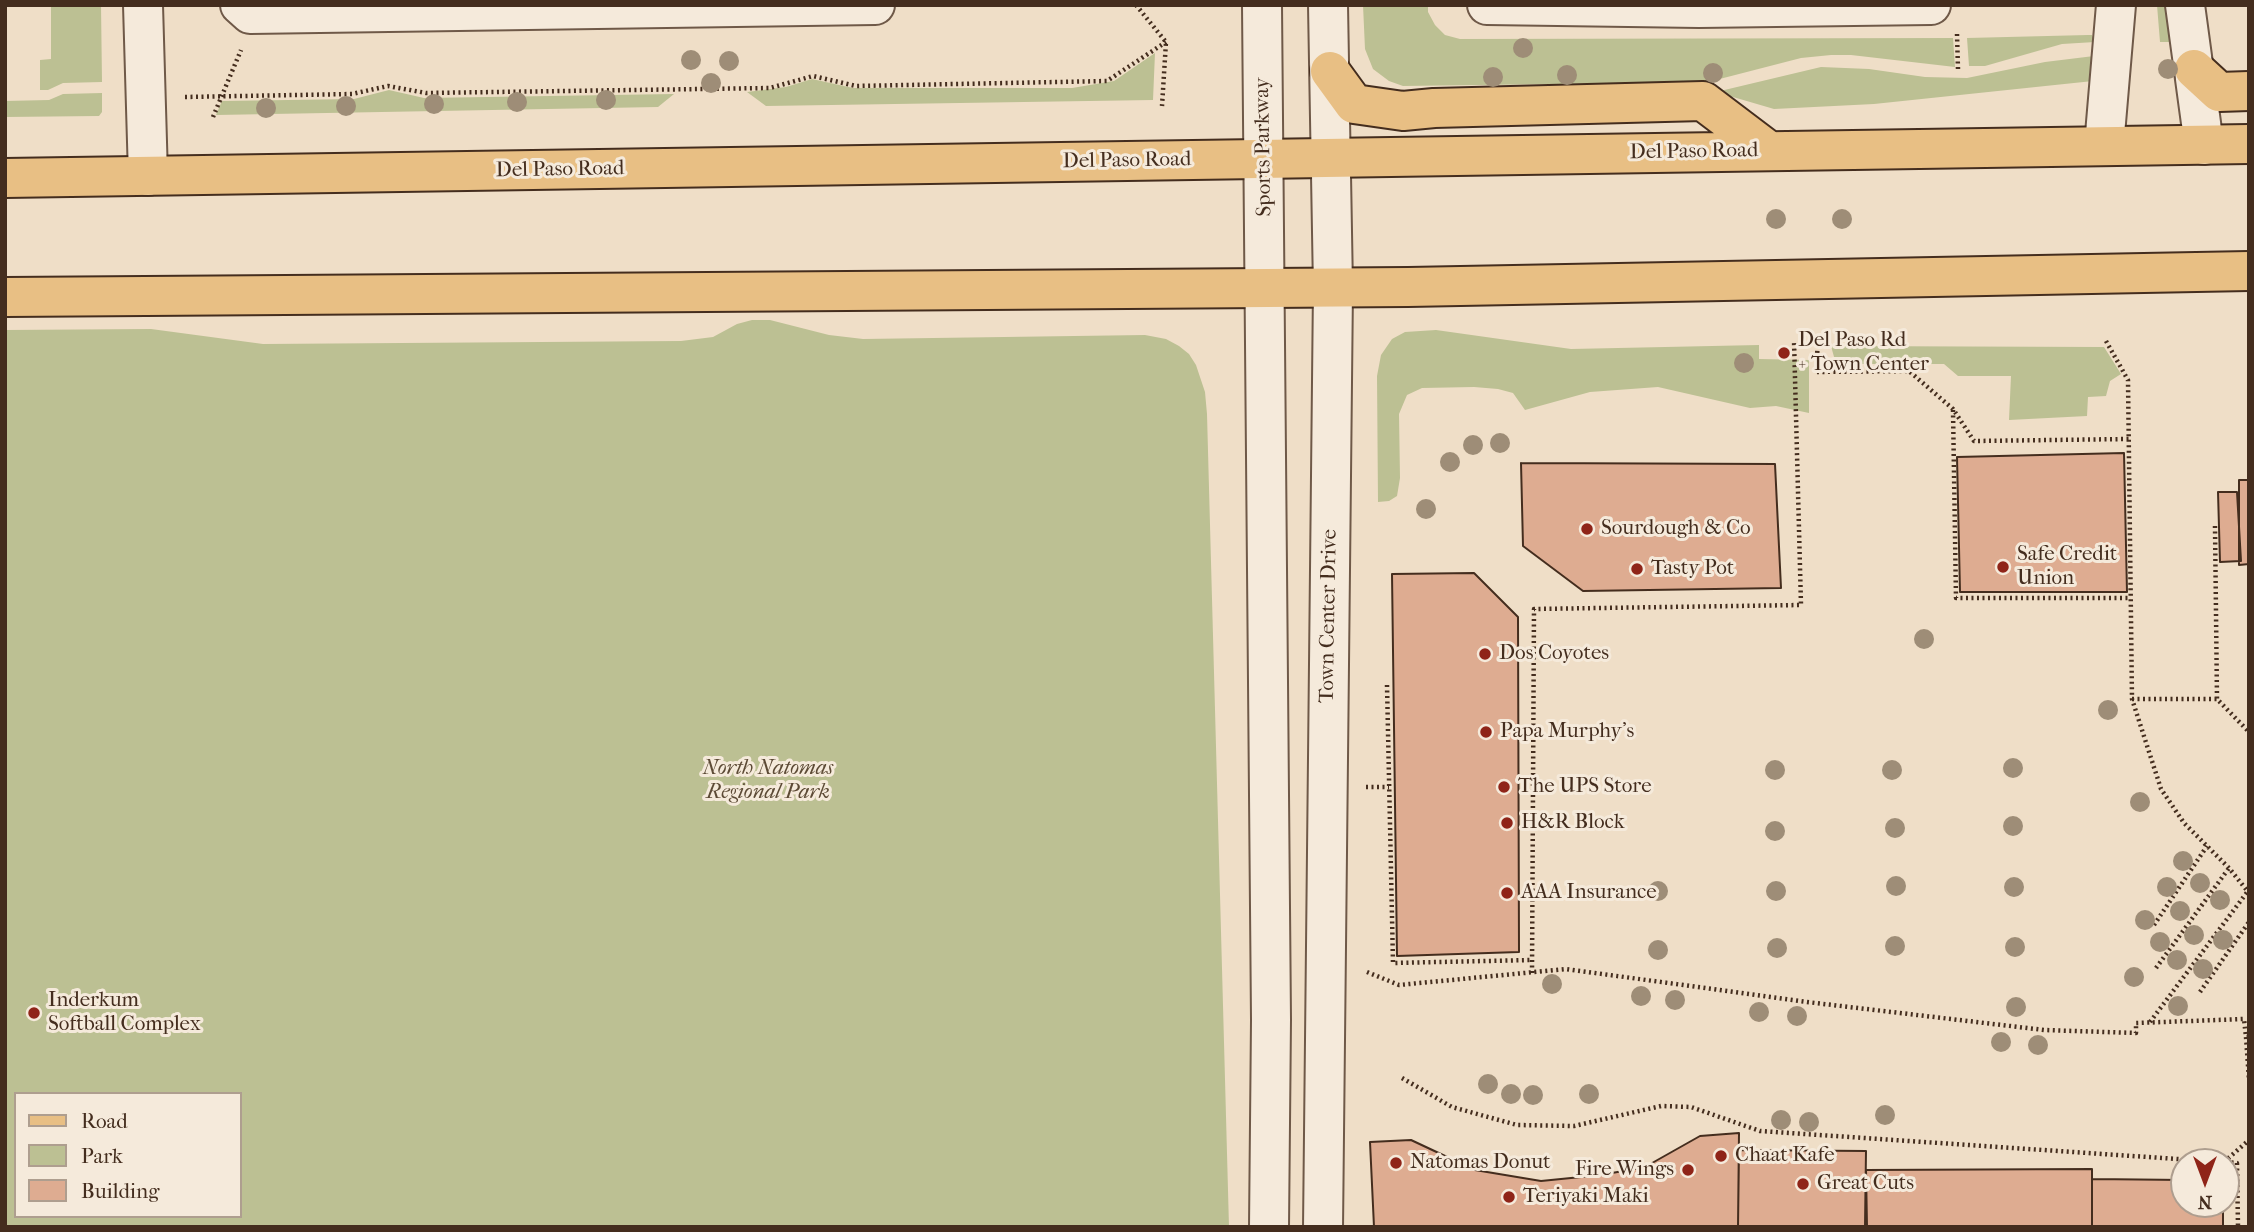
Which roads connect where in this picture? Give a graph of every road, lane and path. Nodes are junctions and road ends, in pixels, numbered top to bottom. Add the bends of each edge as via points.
1 (143, 5) edge
2 (875, 5) edge
3 (1136, 5) edge
4 (1262, 5) edge
5 (1328, 5) edge
6 (1487, 5) edge
7 (1931, 5) edge
8 (2116, 5) edge
9 (2185, 5) edge
10 (1699, 6) edge
11 (248, 10) edge
12 (1166, 42) junction
13 (2194, 69) junction
14 (1330, 71) junction
15 (2249, 91) edge
16 (222, 95) junction
17 (177, 98) dead end
18 (1162, 106) dead end
19 (213, 117) dead end
20 (2249, 144) edge
21 (2204, 145) junction
22 (2104, 146) junction
23 (1769, 151) junction
24 (1332, 158) junction
25 (1264, 159) junction
26 (148, 176) junction
27 (5, 178) edge
28 (2249, 271) edge
29 (1333, 288) junction
30 (1265, 289) junction
31 (5, 297) edge
32 (1794, 340) dead end
33 (1818, 340) dead end
34 (2106, 341) dead end
35 (1953, 409) junction
36 (2129, 439) junction
37 (2215, 526) dead end
38 (2131, 598) junction
39 (1387, 685) dead end
40 (2132, 699) junction
41 (2217, 699) junction
42 (2248, 731) edge
43 (1376, 787) dead end
44 (1390, 787) junction
45 (2207, 846) junction
46 (2229, 868) junction
47 (2248, 892) edge
48 (2249, 922) edge
49 (2154, 925) dead end
50 (1532, 960) junction
51 (2156, 968) dead end
52 (1362, 971) dead end
53 (1532, 973) junction
54 (2200, 992) dead end
55 (2249, 1021) edge
56 (2150, 1022) junction
57 (2247, 1030) junction
58 (2248, 1037) edge
59 (1402, 1077) dead end
60 (2249, 1080) edge
61 (2170, 1158) edge
62 (1269, 1227) edge
63 (1323, 1227) edge

1 - 26 street
2 - 11 street
3 - 12 path
4 - 25 street, Sports Parkway
5 - 14 street, Town Center Drive
6 - 10 street
7 - 10 street
8 - 22 street
9 - 13 street
11 - 16 path
12 - 16 path via 1107,81 856,86 813,76 770,88 426,93 388,86 352,94
12 - 18 path
13 - 15 main road via 2219,92
13 - 21 street
14 - 23 main road via 1354,104 1403,111 1703,101
14 - 24 street, Town Center Drive
16 - 17 path
16 - 19 path
20 - 21 main road, Del Paso Road
21 - 22 main road, Del Paso Road
22 - 23 main road, Del Paso Road
23 - 24 main road, Del Paso Road
24 - 25 main road, Del Paso Road
24 - 29 street, Town Center Drive
25 - 26 main road, Del Paso Road
25 - 30 street, Sports Parkway
26 - 27 main road, Del Paso Road
28 - 29 main road
29 - 30 main road
29 - 63 street, Town Center Drive
30 - 31 main road
30 - 62 street
32 - 50 path via 1801,604 1534,609
33 - 35 path via 1816,372 1909,371
34 - 36 path via 2127,380
35 - 36 path via 1974,442
35 - 38 path via 1956,598
36 - 38 path
37 - 41 path
38 - 40 path
39 - 44 path
40 - 41 path
40 - 45 path via 2161,789
41 - 42 path
43 - 44 path
44 - 50 path via 1393,963
45 - 46 path
45 - 49 path
46 - 47 path
46 - 51 path
47 - 56 path
48 - 54 path
50 - 53 path
52 - 53 path via 1399,985
53 - 56 path via 1566,969 2044,1030 2136,1033 2136,1023
55 - 57 path
56 - 57 path via 2244,1019
57 - 58 path
58 - 60 path
59 - 61 path via 1452,1107 1517,1125 1574,1126 1661,1106 1691,1107 1760,1131

